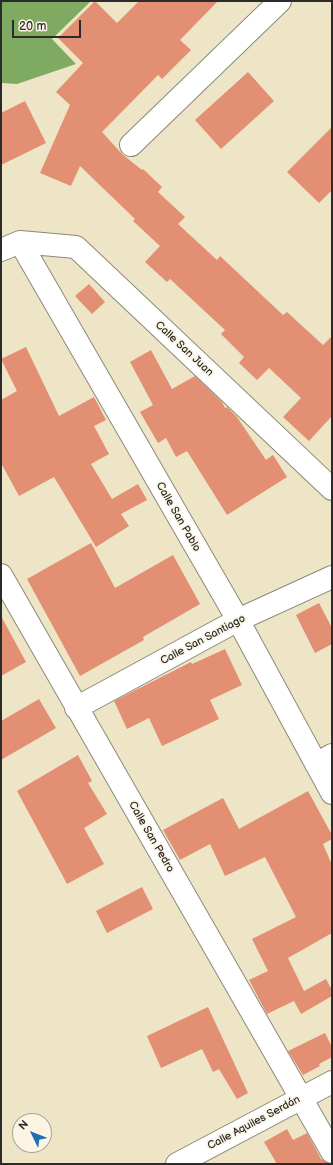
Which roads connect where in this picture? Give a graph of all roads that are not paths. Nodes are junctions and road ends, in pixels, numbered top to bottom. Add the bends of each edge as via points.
1 (280, 1) edge
2 (131, 145) dead end
3 (11, 246) edge
4 (332, 489) edge
5 (1, 575) edge
6 (332, 577) edge
7 (238, 620) junction
8 (76, 708) junction
9 (324, 760) edge
10 (332, 793) edge
11 (332, 1082) edge
12 (301, 1098) junction
13 (332, 1152) edge
14 (177, 1164) edge

1 - 2 street
3 - 4 street, Calle San Juan via 76,247
3 - 7 street, Calle San Pablo
5 - 8 street, Calle San Pedro
6 - 7 street, Calle San Santiago
7 - 8 street, Calle San Santiago
7 - 9 street, Calle San Pablo
8 - 12 street, Calle San Pedro
9 - 10 street, Calle San Pablo
11 - 12 street, Calle Aquiles Serdán
12 - 13 street, Calle San Pedro
12 - 14 street, Calle Aquiles Serdán

